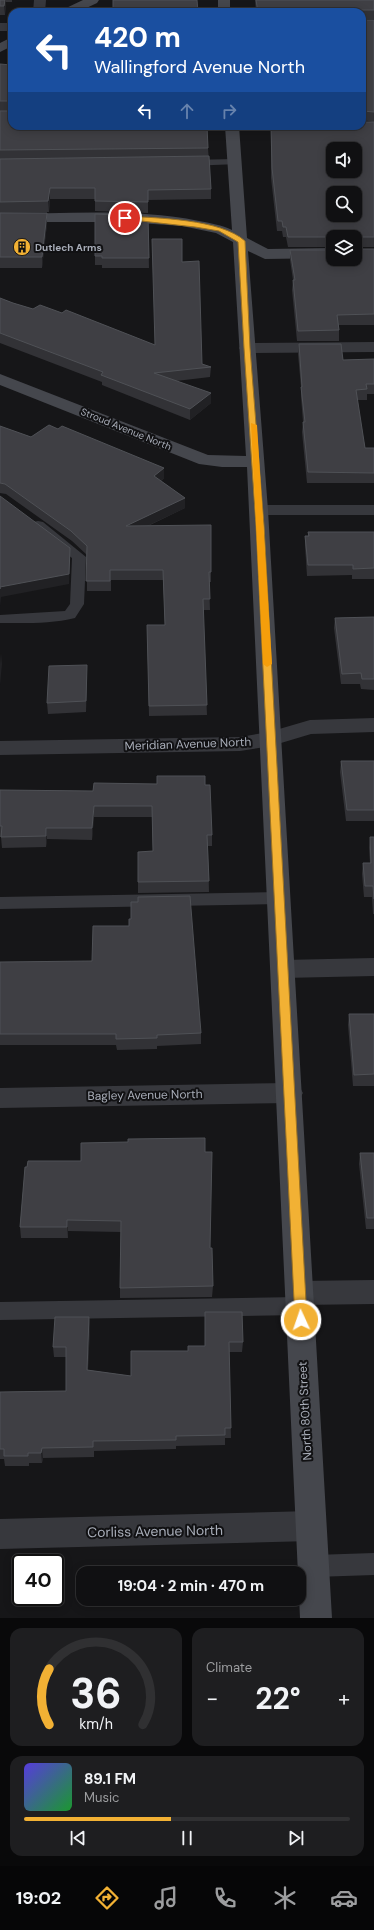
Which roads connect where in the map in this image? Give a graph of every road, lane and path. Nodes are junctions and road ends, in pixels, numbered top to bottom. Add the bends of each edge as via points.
1 (93, 0) edge
2 (76, 8) edge
3 (232, 130) edge
4 (235, 162) junction
5 (179, 163) edge
6 (0, 218) edge
7 (242, 241) junction
8 (326, 253) edge
9 (374, 347) edge
10 (247, 348) junction
11 (0, 379) edge
12 (256, 462) junction
13 (259, 510) junction
14 (374, 510) edge
15 (24, 515) edge
16 (0, 619) edge
17 (374, 725) edge
18 (271, 739) junction
19 (0, 748) edge
20 (279, 898) junction
21 (0, 903) edge
22 (374, 968) edge
23 (283, 969) junction
24 (290, 1093) junction
25 (0, 1098) edge
26 (374, 1292) edge
27 (300, 1300) junction
28 (0, 1311) edge
29 (311, 1526) junction
30 (0, 1534) edge
31 (374, 1564) edge
32 (314, 1566) junction
33 (316, 1618) edge

1 - 2 street
3 - 4 street, North 80th Street
4 - 5 lane
4 - 7 street, North 80th Street
6 - 7 street via 182,222 221,230
7 - 8 street via 265,254
7 - 10 street, North 80th Street
9 - 10 street
10 - 12 street, North 80th Street
11 - 12 street, Stroud Avenue North via 205,460
12 - 13 street, North 80th Street
13 - 14 street
13 - 18 street, North 80th Street
15 - 16 lane via 79,557 77,604 70,615
17 - 18 street, Meridian Avenue North via 310,727
18 - 19 street, Meridian Avenue North via 240,744
18 - 20 street, North 80th Street
20 - 21 lane
20 - 23 street, North 80th Street
22 - 23 street
23 - 24 street, North 80th Street
24 - 25 street, Bagley Avenue North
24 - 27 street, North 80th Street
26 - 27 street
27 - 28 lane
27 - 29 street, North 80th Street
29 - 30 street, Corliss Avenue North
29 - 32 street, North 80th Street
31 - 32 lane
32 - 33 street, North 80th Street

